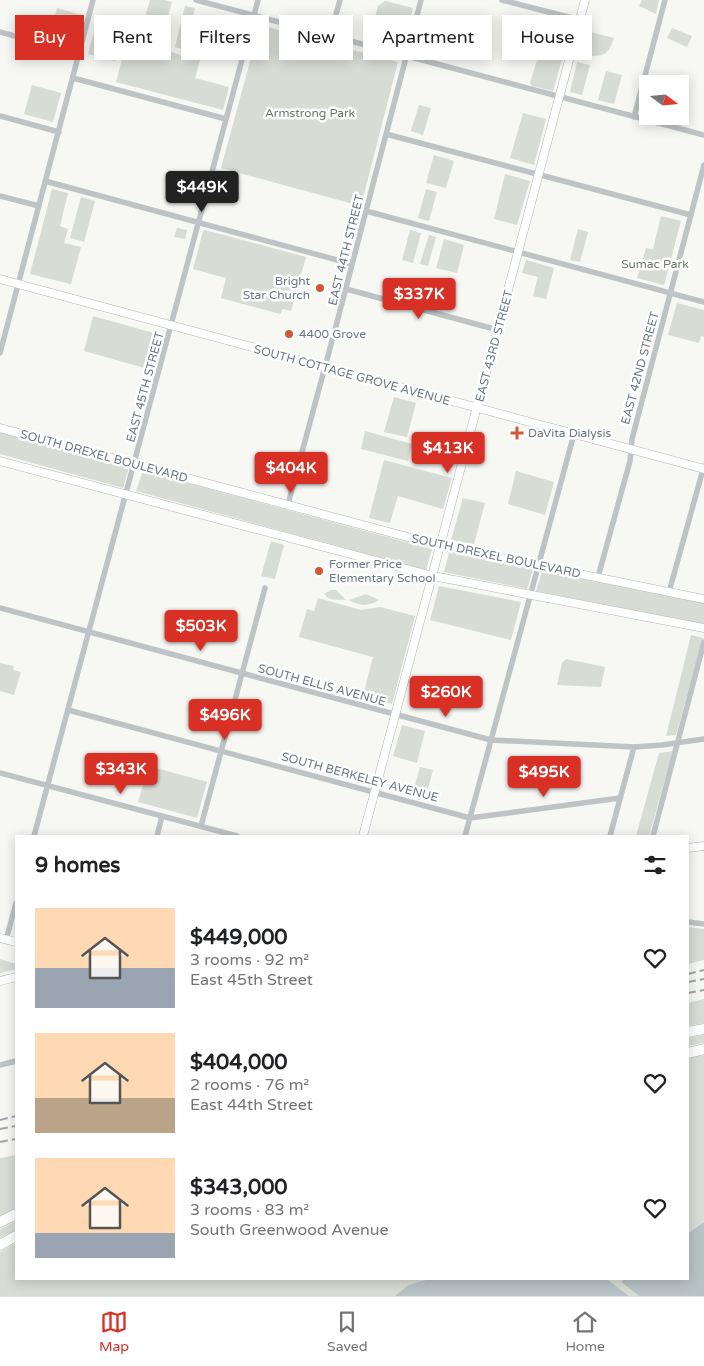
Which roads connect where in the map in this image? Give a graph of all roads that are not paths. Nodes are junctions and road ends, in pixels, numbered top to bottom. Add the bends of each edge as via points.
1 (93, 0) edge
2 (196, 0) edge
3 (258, 0) edge
4 (340, 0) edge
5 (421, 0) edge
6 (502, 0) edge
7 (585, 0) edge
8 (665, 0) edge
9 (254, 15) joint
10 (336, 15) edge
11 (417, 15) edge
12 (560, 15) edge
13 (581, 15) edge
14 (0, 32) edge
15 (84, 35) edge
16 (15, 36) edge
17 (78, 60) edge
18 (242, 60) edge
19 (405, 60) edge
20 (421, 60) edge
21 (570, 60) edge
22 (73, 78) junction
23 (560, 97) junction
24 (0, 116) edge
25 (634, 117) junction
26 (226, 119) junction
27 (58, 132) junction
28 (386, 134) junction
29 (704, 135) edge
30 (704, 165) edge
31 (539, 175) junction
32 (45, 181) junction
33 (0, 196) edge
34 (39, 206) junction
35 (366, 211) junction
36 (691, 215) junction
37 (199, 223) junction
38 (519, 252) junction
39 (352, 264) junction
40 (0, 279) edge
41 (18, 284) junction
42 (346, 289) junction
43 (670, 293) junction
44 (704, 302) edge
45 (172, 326) junction
46 (498, 330) junction
47 (0, 353) edge
48 (325, 368) junction
49 (478, 409) junction
50 (0, 428) edge
51 (574, 434) junction
52 (630, 450) junction
53 (0, 460) edge
54 (135, 464) junction
55 (704, 468) edge
56 (127, 495) junction
57 (288, 504) junction
58 (441, 546) junction
59 (538, 565) junction
60 (433, 576) junction
61 (598, 577) junction
62 (265, 588) dead end
63 (669, 592) junction
64 (530, 595) junction
65 (704, 599) edge
66 (0, 608) edge
67 (704, 628) edge
68 (90, 632) junction
69 (704, 642) edge
70 (242, 674) junction
71 (68, 710) junction
72 (396, 715) junction
73 (704, 739) edge
74 (491, 740) junction
75 (678, 742) junction
76 (634, 747) junction
77 (222, 750) junction
78 (0, 773) edge
79 (48, 786) junction
80 (375, 792) junction
81 (620, 798) junction
82 (162, 816) junction
83 (470, 818) junction
84 (201, 826) junction
85 (34, 835) edge
86 (157, 835) edge
87 (233, 835) edge
88 (363, 835) edge
89 (465, 835) edge
90 (610, 835) edge
91 (653, 835) edge
92 (704, 846) edge
93 (689, 848) edge
94 (15, 906) edge
95 (689, 922) edge
96 (704, 924) edge
97 (3, 939) edge
98 (15, 977) edge
99 (0, 981) edge
100 (704, 1029) edge
101 (689, 1032) edge
102 (704, 1049) edge
103 (689, 1052) edge
104 (15, 1061) edge
105 (0, 1065) edge
106 (15, 1214) edge
107 (0, 1222) edge
108 (15, 1237) edge
109 (0, 1245) edge

1 - 15 street
2 - 9 street
3 - 9 street, EAST 45TH STREET
4 - 10 street
5 - 11 street, EAST 44TH STREET
6 - 12 street
7 - 13 street, EAST 43RD STREET
8 - 25 street
14 - 16 street
17 - 22 street
18 - 26 street, EAST 45TH STREET
19 - 28 street, EAST 44TH STREET
20 - 23 street
21 - 23 street, EAST 43RD STREET
22 - 26 street
22 - 27 street
23 - 25 street
23 - 31 street, EAST 43RD STREET
24 - 27 street
25 - 29 street
26 - 37 street, EAST 45TH STREET
27 - 32 street
28 - 31 street
28 - 35 street, EAST 44TH STREET
30 - 36 street, EAST 42ND STREET
31 - 36 street
31 - 38 street, EAST 43RD STREET
32 - 34 street
32 - 37 street
33 - 34 street
34 - 41 street
35 - 38 street
35 - 39 street, EAST 44TH STREET
36 - 43 street, EAST 42ND STREET
37 - 39 street
37 - 45 street, EAST 45TH STREET
38 - 43 street
38 - 46 street, EAST 43RD STREET
39 - 42 street, EAST 44TH STREET
40 - 41 street, SOUTH COTTAGE GROVE AVENUE
41 - 45 street, SOUTH COTTAGE GROVE AVENUE
41 - 47 street
42 - 46 street
42 - 48 street, EAST 44TH STREET
43 - 44 street
43 - 52 street, EAST 42ND STREET
45 - 48 street, SOUTH COTTAGE GROVE AVENUE
45 - 54 street, EAST 45TH STREET
46 - 49 street, EAST 43RD STREET
48 - 49 street, SOUTH COTTAGE GROVE AVENUE
48 - 57 street, EAST 44TH STREET
49 - 51 street, SOUTH COTTAGE GROVE AVENUE
49 - 58 street, EAST 43RD STREET
50 - 54 street, SOUTH DREXEL BOULEVARD
51 - 52 street, SOUTH COTTAGE GROVE AVENUE
51 - 59 street
52 - 55 street, SOUTH COTTAGE GROVE AVENUE
52 - 61 street, EAST 42ND STREET via 630,461
53 - 56 street
54 - 56 street, EAST 45TH STREET
54 - 57 street, SOUTH DREXEL BOULEVARD
55 - 63 street
56 - 60 street
56 - 68 street, EAST 45TH STREET
57 - 58 street, SOUTH DREXEL BOULEVARD
58 - 59 street, SOUTH DREXEL BOULEVARD
58 - 60 street, EAST 43RD STREET
59 - 61 street, SOUTH DREXEL BOULEVARD
59 - 64 street
60 - 64 street
60 - 72 street, EAST 43RD STREET
61 - 63 street, SOUTH DREXEL BOULEVARD
62 - 70 street
63 - 65 street, SOUTH DREXEL BOULEVARD
64 - 67 street
64 - 74 street
66 - 68 street, SOUTH ELLIS AVENUE
68 - 70 street, SOUTH ELLIS AVENUE
68 - 71 street, EAST 45TH STREET
69 - 75 street
70 - 72 street, SOUTH ELLIS AVENUE
70 - 77 street
71 - 77 street, SOUTH BERKELEY AVENUE
71 - 79 street, EAST 45TH STREET
72 - 74 street, SOUTH ELLIS AVENUE
72 - 80 street, EAST 43RD STREET
73 - 75 street, SOUTH ELLIS AVENUE
74 - 76 street, SOUTH ELLIS AVENUE
74 - 83 street
75 - 76 street, SOUTH ELLIS AVENUE
75 - 91 street
76 - 81 street
77 - 80 street, SOUTH BERKELEY AVENUE
77 - 84 street
78 - 79 street
79 - 82 street
79 - 85 street, EAST 45TH STREET
80 - 83 street, SOUTH BERKELEY AVENUE
80 - 88 street, EAST 43RD STREET
81 - 83 street, SOUTH BERKELEY AVENUE
81 - 90 street
82 - 84 street
82 - 86 street
83 - 89 street
84 - 87 street
92 - 93 street
94 - 97 street
95 - 96 street
98 - 99 street
100 - 101 highway
102 - 103 highway
104 - 105 street
106 - 107 highway
108 - 109 highway

